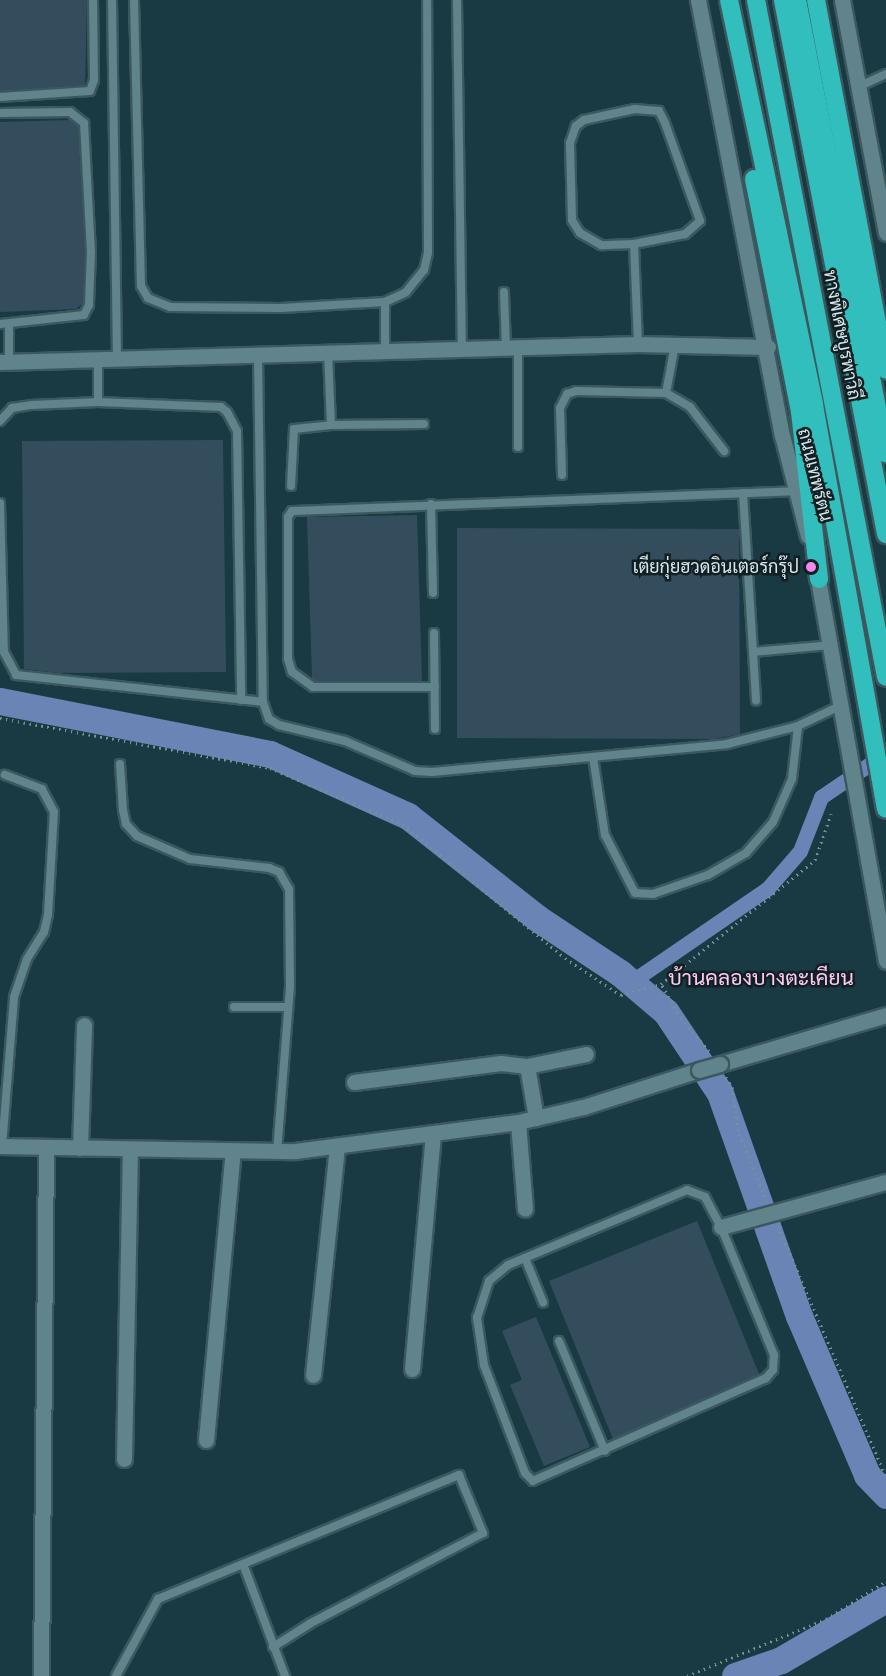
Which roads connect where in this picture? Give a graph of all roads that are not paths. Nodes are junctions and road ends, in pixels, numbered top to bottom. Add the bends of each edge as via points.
1 (93, 0) edge
2 (112, 0) edge
3 (134, 0) edge
4 (427, 0) edge
5 (457, 0) edge
6 (698, 0) edge
7 (722, 0) edge
8 (729, 0) edge
9 (756, 0) edge
10 (783, 0) edge
11 (797, 0) edge
12 (816, 0) edge
13 (842, 0) edge
14 (886, 74) edge
15 (858, 87) junction
16 (0, 97) edge
17 (0, 113) edge
18 (881, 177) edge
19 (886, 233) edge
20 (634, 244) junction
21 (504, 292) dead end
22 (385, 302) junction
23 (4, 324) edge
24 (638, 345) junction
25 (675, 345) junction
26 (768, 347) junction
27 (512, 348) junction
28 (462, 349) junction
29 (385, 351) junction
30 (328, 353) junction
31 (258, 355) junction
32 (117, 358) junction
33 (98, 359) junction
34 (5, 362) edge
35 (886, 369) edge
36 (666, 393) junction
37 (98, 402) junction
38 (0, 421) edge
39 (331, 424) junction
40 (424, 424) dead end
41 (518, 447) dead end
42 (724, 451) dead end
43 (886, 453) edge
44 (562, 475) dead end
45 (291, 486) dead end
46 (796, 491) junction
47 (743, 493) junction
48 (0, 503) edge
49 (431, 504) junction
50 (886, 534) edge
51 (819, 579) junction
52 (433, 593) dead end
53 (435, 633) dead end
54 (832, 645) junction
55 (753, 652) junction
56 (886, 677) edge
57 (435, 687) junction
58 (241, 700) junction
59 (756, 701) dead end
60 (263, 702) junction
61 (842, 705) junction
62 (798, 726) junction
63 (435, 729) dead end
64 (594, 756) junction
65 (120, 764) dead end
66 (5, 775) dead end
67 (886, 809) edge
68 (886, 961) edge
69 (234, 1007) dead end
70 (288, 1007) junction
71 (886, 1015) edge
72 (84, 1025) dead end
73 (586, 1054) dead end
74 (527, 1066) junction
75 (354, 1082) dead end
76 (536, 1118) junction
77 (518, 1122) junction
78 (433, 1134) junction
79 (1, 1146) edge
80 (337, 1146) junction
81 (46, 1148) junction
82 (80, 1148) junction
83 (130, 1150) junction
84 (233, 1151) junction
85 (277, 1152) junction
86 (886, 1182) edge
87 (525, 1209) dead end
88 (722, 1227) junction
89 (525, 1258) junction
90 (543, 1302) dead end
91 (560, 1341) dead end
92 (412, 1369) dead end
93 (313, 1375) dead end
94 (206, 1440) dead end
95 (605, 1451) junction
96 (124, 1459) dead end
97 (243, 1564) junction
98 (273, 1647) junction
99 (41, 1676) edge
100 (116, 1676) edge
101 (285, 1676) edge

1 - 16 lane via 94,80 90,91
2 - 32 lane
3 - 22 lane via 138,255 141,286 148,298 170,307
4 - 22 lane via 428,253 417,282
5 - 28 lane
6 - 26 street, ถนนเทพรัตน
7 - 51 highway via 801,412
8 - 67 highway, ถนนเทพรัตน via 814,405
9 - 56 highway, ทางพิเศษบูรพาวิถี
10 - 50 highway, ทางพิเศษบูรพาวิถี
11 - 43 highway
12 - 35 highway
13 - 15 street
14 - 15 lane
15 - 18 street
17 - 23 lane via 70,112 84,123 91,252 88,312 80,317
18 - 19 street
20 - 20 lane via 685,234 700,222 665,123 652,109 599,114 584,120 576,126 570,143 570,205 580,233 601,245
20 - 24 lane
21 - 27 lane
22 - 29 lane
23 - 34 lane
24 - 25 street
24 - 27 street
25 - 26 street
25 - 36 lane
26 - 46 street, ถนนเทพรัตน
27 - 28 street
27 - 41 lane
28 - 29 street
29 - 30 street
30 - 31 street
30 - 39 lane
31 - 32 street
31 - 60 lane
32 - 33 street
33 - 34 street
33 - 37 lane
36 - 42 lane via 690,407
36 - 44 lane via 567,394 560,408
37 - 38 lane via 12,408
37 - 58 lane via 221,407 234,420
39 - 40 lane
39 - 45 lane via 294,429
46 - 47 lane
46 - 51 street, ถนนเทพรัตน
47 - 49 lane
47 - 55 lane
48 - 58 lane via 4,652 16,675
49 - 52 lane
49 - 57 lane via 292,511 288,517 288,659 300,681 313,687
51 - 54 street, ถนนเทพรัตน
53 - 57 lane
54 - 55 lane
54 - 61 street, ถนนเทพรัตน
55 - 59 lane
57 - 63 lane
58 - 60 lane
60 - 64 lane via 269,719 279,725 345,741 415,771
61 - 62 lane
61 - 68 street, ถนนเทพรัตน
62 - 64 lane via 727,744
62 - 64 lane via 792,780 773,822 746,853 708,875 653,894 635,893 605,835
65 - 70 lane via 126,824 137,836 178,856 269,868 285,878 291,903
66 - 79 lane via 42,789 54,812 44,932 27,958 14,997
69 - 70 lane
70 - 85 lane
71 - 76 street, bridge
72 - 82 street
73 - 74 street
74 - 75 street via 501,1063
74 - 76 street
76 - 77 street
77 - 78 street
77 - 87 street
78 - 80 street
78 - 92 street
79 - 81 street
80 - 85 street
80 - 93 street
81 - 82 street
81 - 99 street
82 - 83 street
83 - 84 street
83 - 96 street
84 - 85 street
84 - 94 street
86 - 88 street
88 - 89 lane via 705,1197 687,1190
88 - 95 lane via 774,1355 773,1370 766,1378
89 - 90 lane
89 - 95 lane via 508,1265 489,1281 477,1318 484,1365 525,1473 533,1481 542,1480
91 - 95 lane
97 - 98 lane
97 - 98 lane via 459,1475 483,1533
97 - 100 lane via 158,1599
98 - 101 lane

